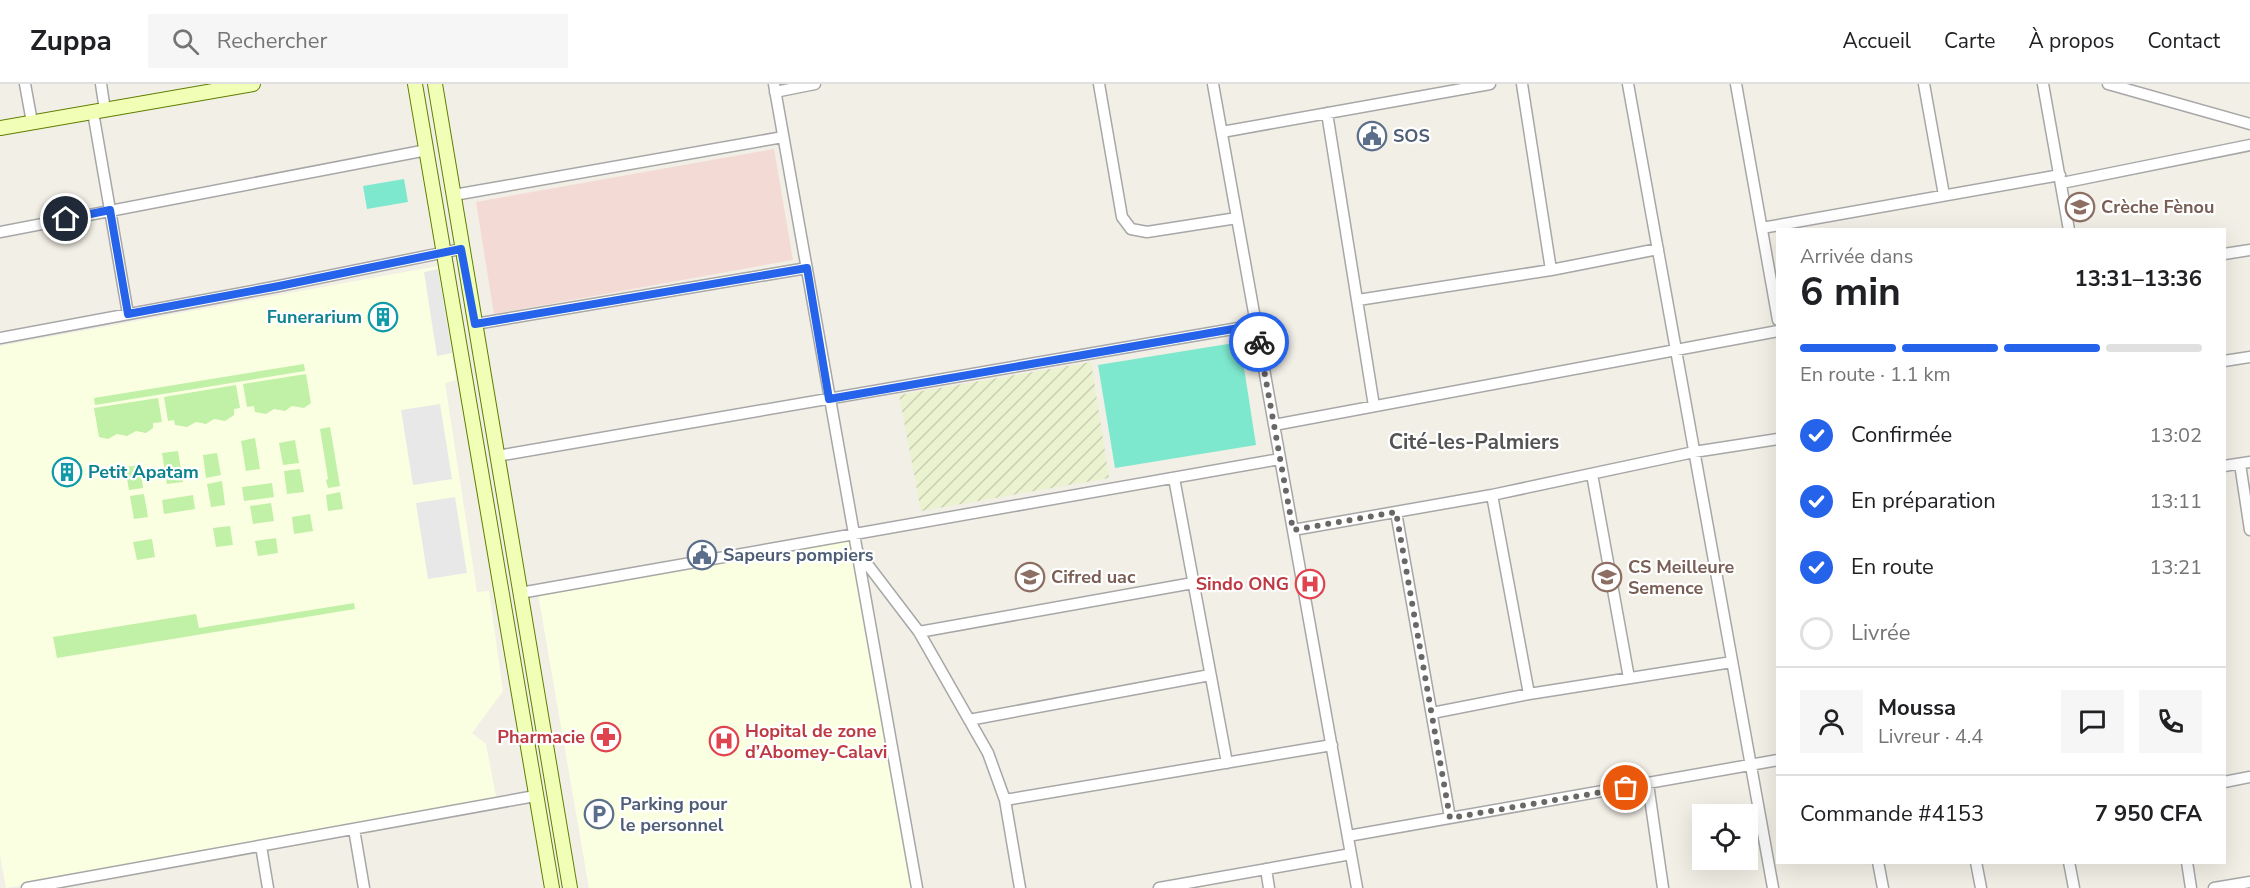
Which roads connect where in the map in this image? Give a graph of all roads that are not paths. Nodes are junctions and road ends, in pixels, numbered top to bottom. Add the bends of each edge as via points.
1 (25, 84) edge
2 (101, 84) edge
3 (253, 84) edge
4 (415, 84) edge
5 (435, 84) edge
6 (815, 84) edge
7 (1099, 84) edge
8 (1213, 84) edge
9 (1490, 84) edge
10 (1522, 84) edge
11 (1628, 84) edge
12 (1737, 84) edge
13 (1924, 84) edge
14 (2043, 84) edge
15 (2108, 84) edge
16 (774, 88) edge
17 (201, 89) edge
18 (99, 111) junction
19 (1326, 113) junction
20 (32, 122) junction
21 (2250, 124) edge
22 (0, 128) edge
23 (1222, 132) junction
24 (783, 137) junction
25 (2250, 145) edge
26 (427, 150) junction
27 (2061, 179) junction
28 (454, 195) junction
29 (1944, 195) junction
30 (110, 210) junction
31 (1237, 218) junction
32 (1762, 228) junction
33 (2069, 228) edge
34 (0, 232) edge
35 (461, 249) junction
36 (1658, 249) junction
37 (2250, 250) edge
38 (444, 252) junction
39 (2226, 254) edge
40 (807, 268) junction
41 (1551, 270) junction
42 (1358, 300) junction
43 (1776, 308) edge
44 (128, 314) junction
45 (475, 324) junction
46 (1256, 325) junction
47 (1776, 331) edge
48 (0, 338) edge
49 (1676, 349) junction
50 (2250, 357) edge
51 (2226, 361) edge
52 (829, 399) junction
53 (1374, 406) junction
54 (1274, 425) junction
55 (1776, 440) edge
56 (1694, 453) junction
57 (497, 456) junction
58 (1280, 459) junction
59 (2245, 463) edge
60 (2226, 466) edge
61 (1592, 474) junction
62 (1174, 478) junction
63 (1492, 495) junction
64 (1396, 512) junction
65 (1293, 530) junction
66 (2250, 530) edge
67 (853, 534) junction
68 (856, 549) junction
69 (1193, 583) junction
70 (520, 593) junction
71 (919, 632) junction
72 (1732, 662) junction
73 (1210, 675) junction
74 (1629, 678) junction
75 (1529, 694) junction
76 (1432, 713) junction
77 (969, 720) junction
78 (1332, 745) junction
79 (1776, 760) edge
80 (1227, 763) junction
81 (1750, 765) junction
82 (2250, 777) edge
83 (2226, 782) edge
84 (1648, 784) junction
85 (536, 796) junction
86 (1005, 800) junction
87 (1450, 818) junction
88 (354, 829) junction
89 (1348, 836) junction
90 (261, 846) junction
91 (1352, 854) junction
92 (1773, 860) edge
93 (1878, 864) edge
94 (1976, 864) edge
95 (2069, 864) edge
96 (2187, 864) edge
97 (1266, 869) junction
98 (2250, 882) edge
99 (1660, 887) edge
100 (27, 888) edge
101 (268, 888) edge
102 (364, 888) edge
103 (552, 888) edge
104 (570, 888) edge
105 (917, 888) edge
106 (1020, 888) edge
107 (1159, 888) edge
108 (1269, 888) edge
109 (1358, 888) edge
110 (1773, 888) edge
111 (1883, 888) edge
112 (1981, 888) edge
113 (2074, 888) edge
114 (2191, 888) edge
115 (2214, 888) edge

1 - 20 street
2 - 18 street
3 - 17 street
4 - 26 street
5 - 28 street
6 - 16 street
7 - 31 street via 1122,217 1131,229 1147,232
8 - 23 street
9 - 19 street
10 - 41 street
11 - 36 street
12 - 32 street
13 - 29 street
14 - 27 street
15 - 21 street
16 - 24 street
17 - 18 street
18 - 20 street
18 - 30 street
19 - 23 street
19 - 42 street
20 - 22 street
23 - 31 street
24 - 28 street
24 - 40 street
25 - 27 street
26 - 30 street
26 - 38 street
27 - 29 street
27 - 33 street
28 - 35 street
29 - 32 street
30 - 34 street
30 - 44 street
31 - 46 street
32 - 43 street
35 - 38 street
35 - 45 street
36 - 41 street
36 - 49 street
37 - 39 street
38 - 44 street
38 - 85 street
40 - 45 street
40 - 52 street
41 - 42 street
42 - 53 street
44 - 48 street
45 - 57 street
46 - 52 street
46 - 54 street
47 - 49 street
49 - 53 street
49 - 56 street
50 - 51 street
52 - 57 street
52 - 67 street
53 - 54 street
54 - 58 street
55 - 56 street
56 - 61 street
56 - 72 street
57 - 70 street
58 - 62 street
58 - 65 street
59 - 60 street
59 - 66 street
61 - 63 street
61 - 74 street
62 - 67 street
62 - 69 street
63 - 64 street
63 - 75 street
64 - 65 street
64 - 76 street
65 - 78 street
67 - 68 street
67 - 70 street
68 - 71 street
68 - 105 street
69 - 71 street
69 - 73 street
70 - 104 street
71 - 77 street
72 - 74 street
72 - 81 street
73 - 77 street
73 - 80 street
74 - 75 street
75 - 76 street
76 - 87 street
77 - 86 street via 988,753
78 - 80 street
78 - 89 street
79 - 81 street
80 - 86 street
81 - 84 street
81 - 92 street
82 - 83 street
84 - 87 street
84 - 99 street
85 - 88 street
85 - 103 street
86 - 106 street
87 - 89 street
88 - 90 street
88 - 102 street
89 - 91 street
90 - 100 street
90 - 101 street
91 - 97 street
91 - 109 street
92 - 110 street
93 - 111 street
94 - 112 street
95 - 113 street
96 - 114 street
97 - 107 street
97 - 108 street
98 - 115 street

